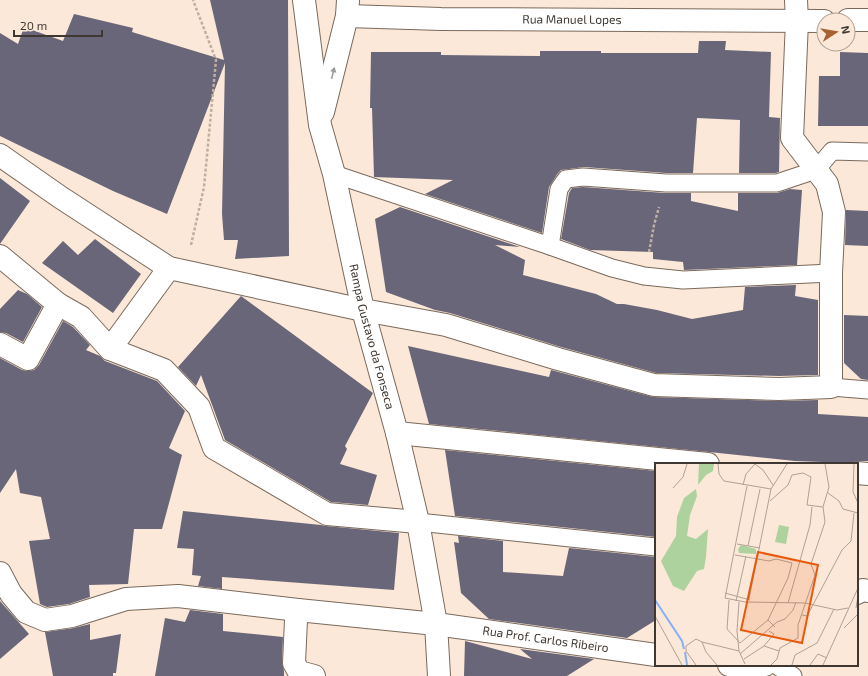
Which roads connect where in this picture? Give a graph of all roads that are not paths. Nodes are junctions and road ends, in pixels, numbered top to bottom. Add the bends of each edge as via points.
1 (304, 0) edge
2 (796, 0) edge
3 (348, 8) edge
4 (856, 20) edge
5 (868, 20) edge
6 (797, 21) junction
7 (816, 21) edge
8 (320, 125) junction
9 (868, 152) edge
10 (0, 155) edge
11 (816, 170) junction
12 (334, 174) junction
13 (550, 246) junction
14 (0, 256) edge
15 (177, 270) junction
16 (831, 273) junction
17 (58, 304) junction
18 (363, 310) junction
19 (0, 344) edge
20 (110, 349) junction
21 (831, 387) junction
22 (868, 390) edge
23 (397, 433) junction
24 (698, 463) edge
25 (858, 473) edge
26 (868, 474) edge
27 (418, 522) junction
28 (655, 547) edge
29 (0, 573) edge
30 (298, 610) junction
31 (436, 624) junction
32 (655, 655) edge
33 (736, 666) edge
34 (759, 666) edge
35 (778, 666) edge
36 (314, 676) edge
37 (439, 676) edge
38 (793, 676) edge

1 - 8 street
2 - 6 street
3 - 6 street, Rua Manuel Lopes via 449,19
8 -> 3 street, Rampa Gustavo da Fonseca
4 - 5 street
6 - 7 street, Rua Manuel Lopes
6 - 11 street via 792,138
8 - 12 street, Rampa Gustavo da Fonseca
9 - 11 lane via 832,151
10 - 15 street via 60,197
11 - 13 lane via 778,183 666,183 583,177 566,179 560,189
11 - 16 street via 827,184 834,212
12 - 13 lane
12 - 18 street, Rampa Gustavo da Fonseca
13 - 16 lane via 612,268 644,276 683,280
14 - 17 street
15 - 18 street
15 - 20 street
16 - 21 street
17 - 19 street via 28,359
17 - 20 street via 81,317
18 - 21 street via 446,325 654,385 779,389
18 - 23 street, Rampa Gustavo da Fonseca
20 - 27 street via 164,370 199,407 214,448 327,514
21 - 22 lane
23 - 24 street
23 - 27 street, Rampa Gustavo da Fonseca
25 - 26 street
27 - 28 lane
27 - 31 street, Rampa Gustavo da Fonseca
29 - 30 street, Rua Prof. Carlos Ribeiro via 11,594 26,612 45,620 72,616 126,599 178,596
30 - 31 street, Rua Prof. Carlos Ribeiro
30 - 36 street via 294,663 299,672
31 - 32 street, Rua Prof. Carlos Ribeiro
31 - 37 street, Rampa Gustavo da Fonseca
33 - 34 street
35 - 38 lane

